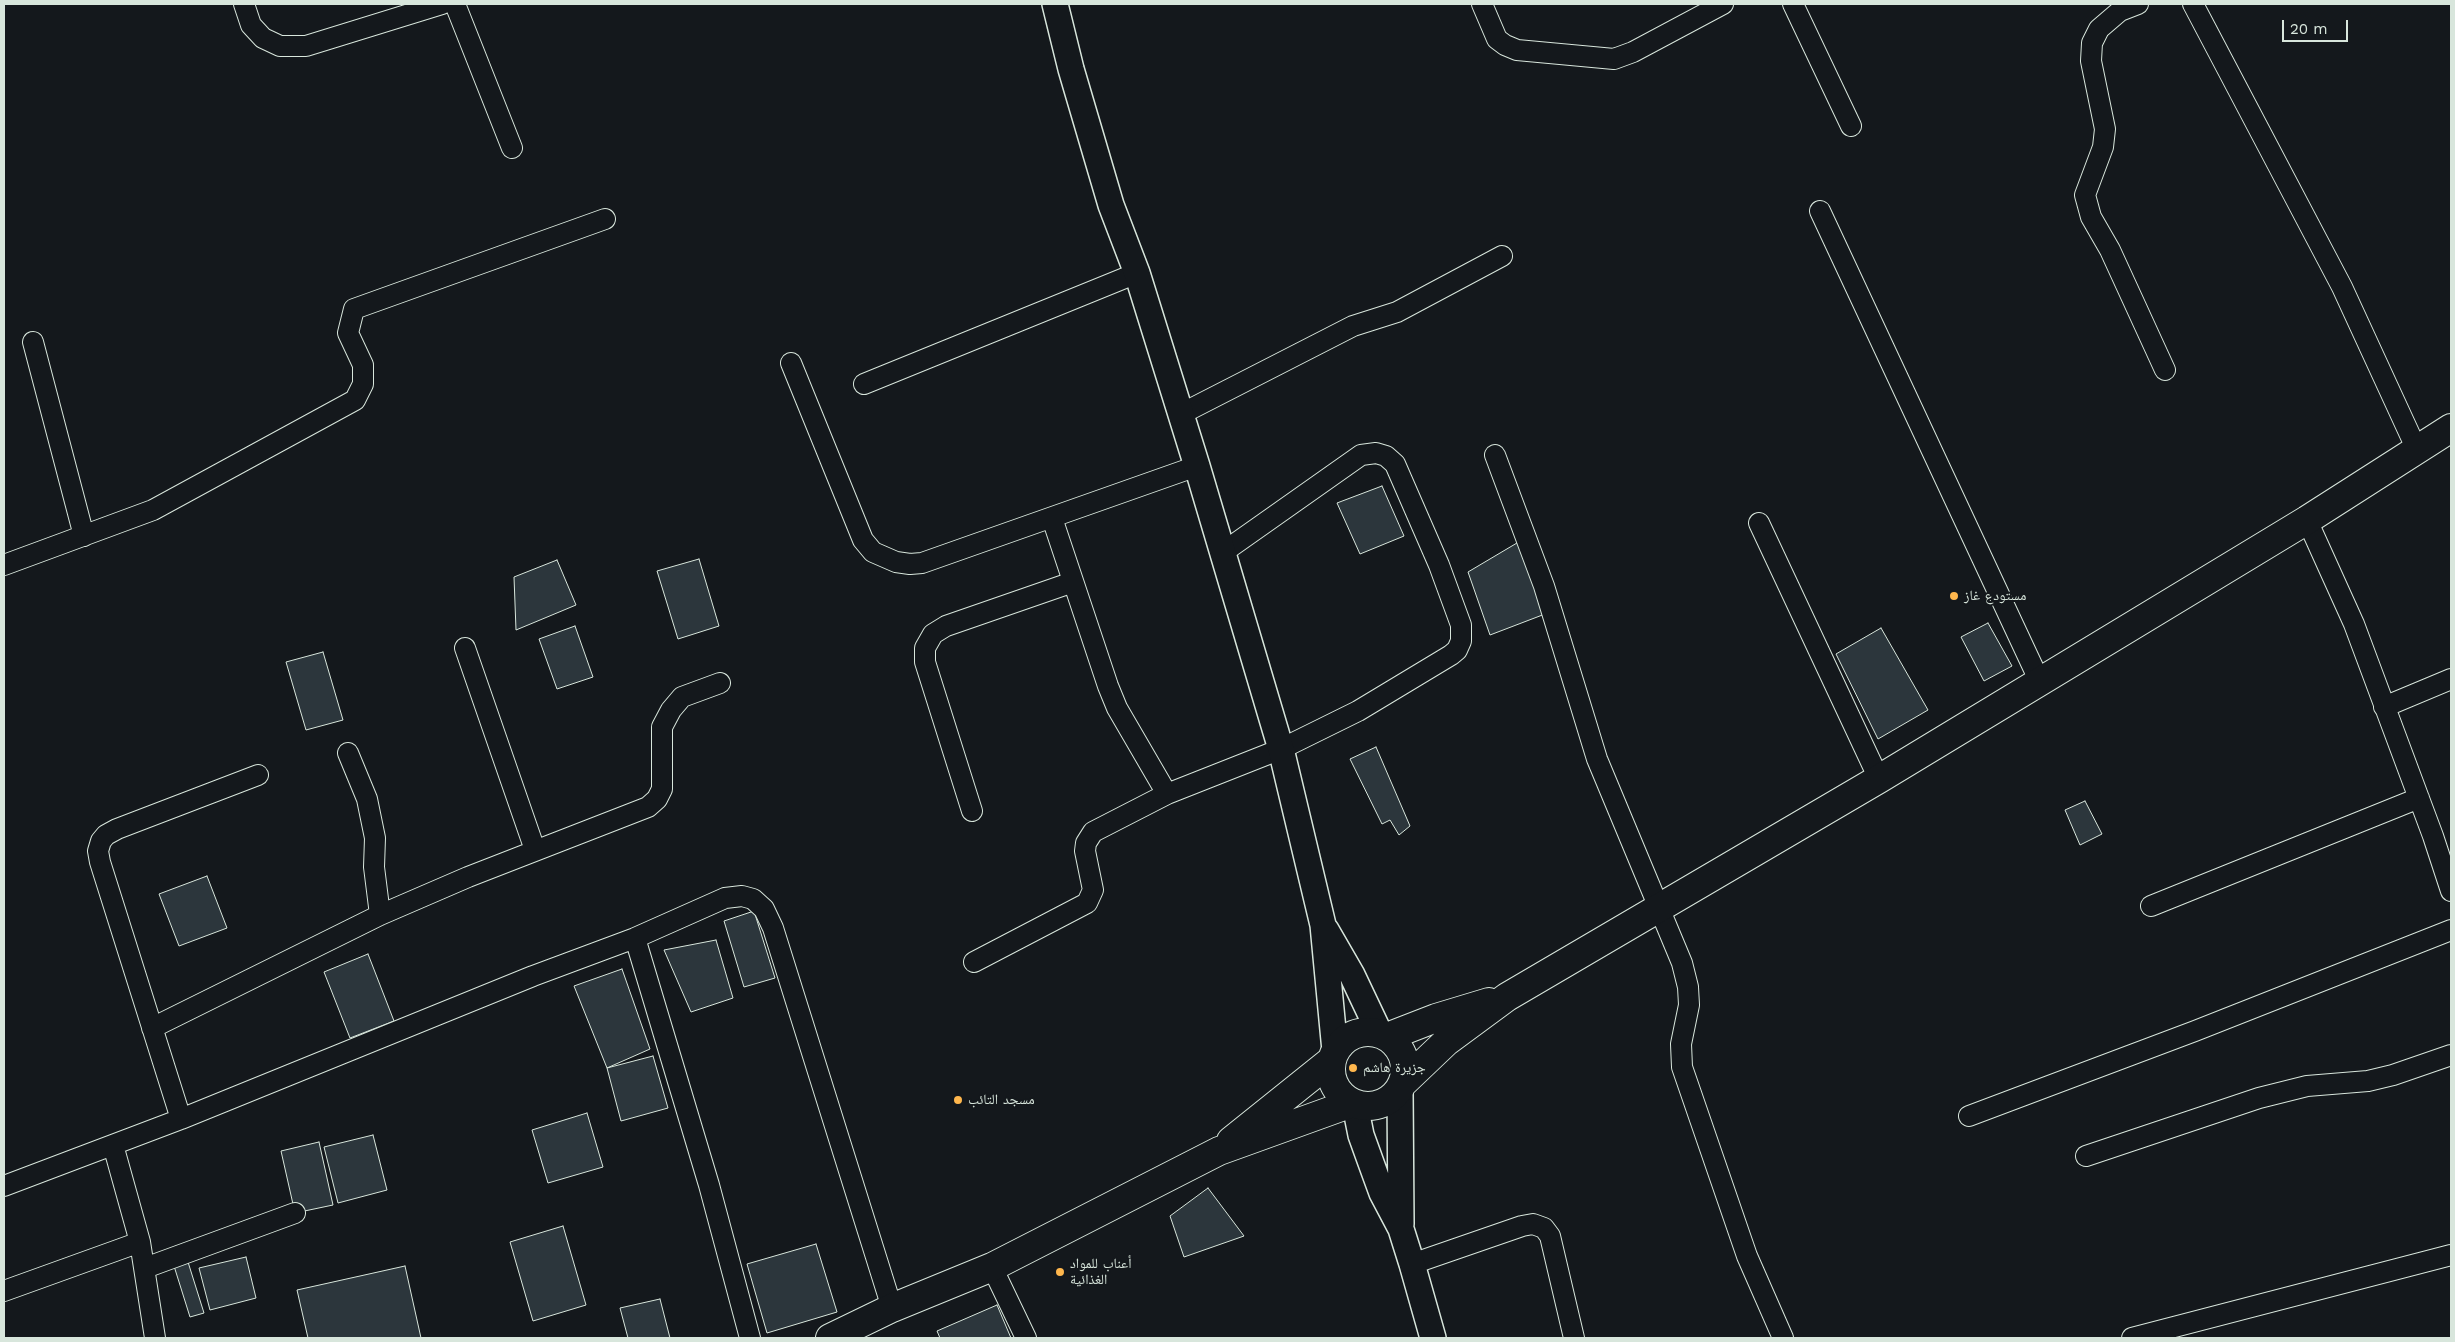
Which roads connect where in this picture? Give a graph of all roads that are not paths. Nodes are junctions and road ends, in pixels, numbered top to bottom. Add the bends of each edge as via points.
1 (244, 4) edge
2 (442, 4) edge
3 (454, 4) edge
4 (1055, 4) edge
5 (1482, 4) edge
6 (1723, 4) edge
7 (1793, 4) edge
8 (2138, 4) edge
9 (2193, 4) edge
10 (1851, 126) dead end
11 (512, 148) dead end
12 (1820, 211) dead end
13 (605, 219) dead end
14 (1502, 256) dead end
15 (1137, 273) junction
16 (33, 342) dead end
17 (791, 363) dead end
18 (2165, 370) dead end
19 (864, 384) dead end
20 (1180, 414) junction
21 (2451, 428) edge
22 (2417, 450) junction
23 (1495, 455) dead end
24 (1197, 466) junction
25 (1052, 518) junction
26 (2307, 520) junction
27 (1759, 523) dead end
28 (84, 536) junction
29 (1222, 553) junction
30 (4, 565) edge
31 (1073, 582) junction
32 (465, 648) dead end
33 (2451, 679) edge
34 (2039, 680) junction
35 (720, 682) dead end
36 (2384, 707) junction
37 (1281, 749) junction
38 (348, 753) dead end
39 (258, 775) dead end
40 (1879, 779) junction
41 (1167, 794) junction
42 (2419, 798) junction
43 (972, 811) dead end
44 (535, 850) junction
45 (2451, 891) edge
46 (2151, 906) dead end
47 (1658, 907) junction
48 (380, 915) junction
49 (1323, 925) junction
50 (2451, 930) edge
51 (635, 938) junction
52 (974, 962) dead end
53 (1507, 997) junction
54 (152, 1028) junction
55 (1383, 1036) junction
56 (2451, 1055) edge
57 (1333, 1056) junction
58 (1402, 1086) junction
59 (1354, 1104) junction
60 (1969, 1116) dead end
61 (181, 1119) junction
62 (113, 1144) junction
63 (1219, 1151) junction
64 (2086, 1156) dead end
65 (4, 1186) edge
66 (295, 1213) dead end
67 (1401, 1229) junction
68 (140, 1242) junction
69 (2451, 1255) edge
70 (1412, 1264) junction
71 (992, 1267) junction
72 (145, 1268) junction
73 (4, 1291) edge
74 (892, 1308) junction
75 (155, 1338) edge
76 (750, 1338) edge
77 (830, 1338) edge
78 (1026, 1338) edge
79 (1434, 1338) edge
80 (1574, 1338) edge
81 (1783, 1338) edge
82 (2132, 1338) edge

1 - 2 street via 251,24 263,38 280,46 306,46
3 - 11 street
4 - 15 street via 1111,205
5 - 6 street via 1497,39 1505,45 1517,50 1614,59
7 - 10 street
8 - 18 street via 2120,11 2099,29 2092,43 2091,61 2105,129 2103,147 2085,196 2091,217 2110,250
9 - 22 street via 2342,287
12 - 34 street
13 - 28 street via 354,309 348,333 363,365 364,384 356,400 154,510
14 - 20 street via 1397,312 1352,326
15 - 19 street
15 - 20 street
16 - 28 street
17 - 25 street via 863,540 873,552 896,562 922,562
20 - 24 street
21 - 22 main road
22 - 26 main road
23 - 47 street via 1544,586 1598,759
24 - 25 street
24 - 29 street
25 - 31 street
26 - 34 main road
26 - 36 street via 2354,624
27 - 40 street
28 - 30 street
29 - 37 street
29 - 37 street via 1361,455 1376,453 1386,456 1395,464 1408,493 1461,625 1461,641 1451,655 1358,711
31 - 41 street via 1117,708
31 - 43 street via 946,626 934,634 925,648 925,662
32 - 44 street
33 - 36 street
34 - 40 main road
35 - 44 street via 682,697 670,710 662,727 662,788 657,799 648,807
36 - 42 street
37 - 41 street
37 - 49 street
38 - 48 street via 367,799 375,838 374,867
39 - 54 street via 117,829 101,841 98,851 100,862
40 - 47 main road
41 - 52 street via 1093,832 1085,851 1093,890 1087,903
42 - 45 street
42 - 46 street
44 - 48 street
47 - 53 main road
47 - 81 street via 1682,963 1688,987 1689,1005 1681,1044 1684,1074 1747,1256
48 - 54 street
49 - 55 street
49 - 57 street
50 - 60 street
51 - 61 street
51 - 74 street via 725,898 742,896 752,899 764,909 773,928
51 - 76 street
53 - 55 main road
53 - 58 main road via 1446,1042
54 - 61 street
55 - 57 main road via 1362,1032 1354,1035 1346,1039
55 - 58 main road via 1400,1049 1406,1073
56 - 64 street via 2368,1081 2307,1086 2259,1098
57 - 59 main road via 1331,1077 1334,1085 1345,1099
57 - 63 main road
58 - 59 main road via 1395,1096 1381,1105 1366,1107
58 - 67 street
59 - 63 main road
59 - 67 street via 1382,1193
61 - 62 street
62 - 65 street
62 - 68 street
63 - 71 main road
66 - 72 street
67 - 70 street
68 - 72 street
68 - 73 street
69 - 82 street
70 - 79 street
70 - 80 street via 1522,1226 1533,1224 1544,1228 1550,1236
71 - 74 main road
71 - 78 street
72 - 75 street
74 - 77 main road

